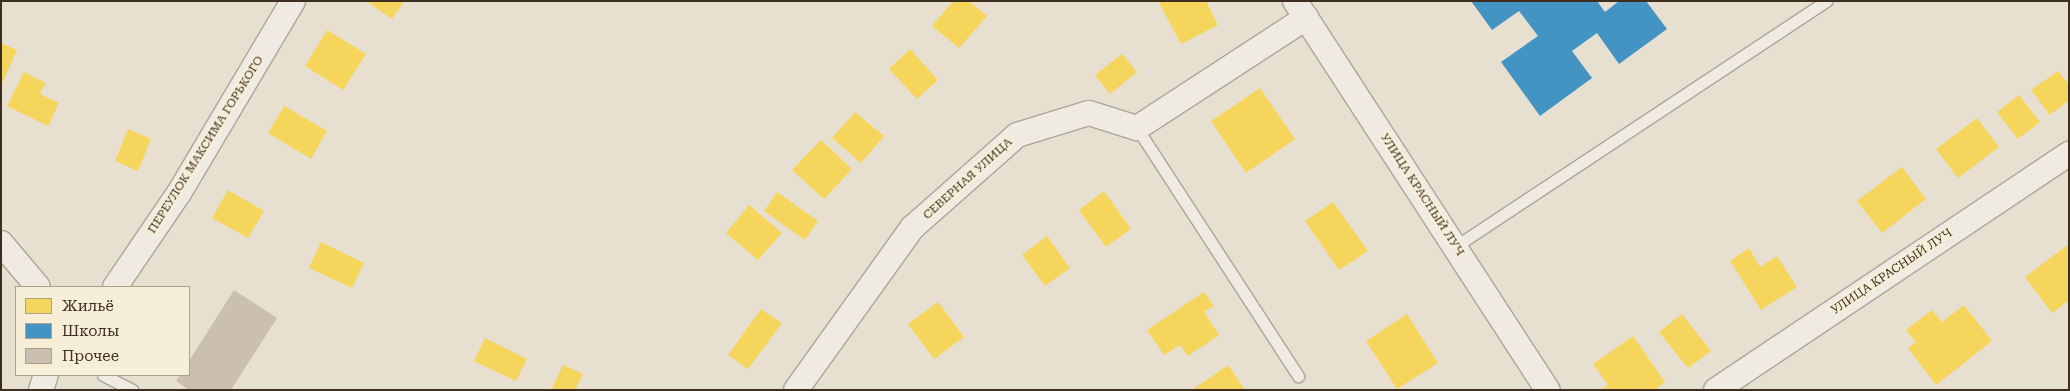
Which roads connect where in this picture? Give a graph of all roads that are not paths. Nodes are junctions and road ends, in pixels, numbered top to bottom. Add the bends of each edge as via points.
1 (293, 1) edge
2 (1826, 1) edge
3 (1301, 10) edge
4 (1137, 128) junction
5 (2069, 154) edge
6 (1, 243) edge
7 (1456, 246) junction
8 (37, 286) edge
9 (117, 286) edge
10 (46, 376) edge
11 (105, 376) edge
12 (1298, 376) dead end
13 (41, 390) edge
14 (132, 390) edge
15 (796, 390) edge
16 (1548, 390) edge
17 (1716, 390) edge

1 - 9 street, ПЕРЕУЛОК МАКСИМА ГОРЬКОГО via 179,193
2 - 7 lane
3 - 4 street
3 - 7 street, УЛИЦА КРАСНЫЙ ЛУЧ
4 - 12 lane
4 - 15 street, СЕВЕРНАЯ УЛИЦА via 1089,113 1017,135 912,228
5 - 17 street, УЛИЦА КРАСНЫЙ ЛУЧ
6 - 8 street
7 - 16 street, УЛИЦА КРАСНЫЙ ЛУЧ
10 - 13 street
11 - 14 lane

